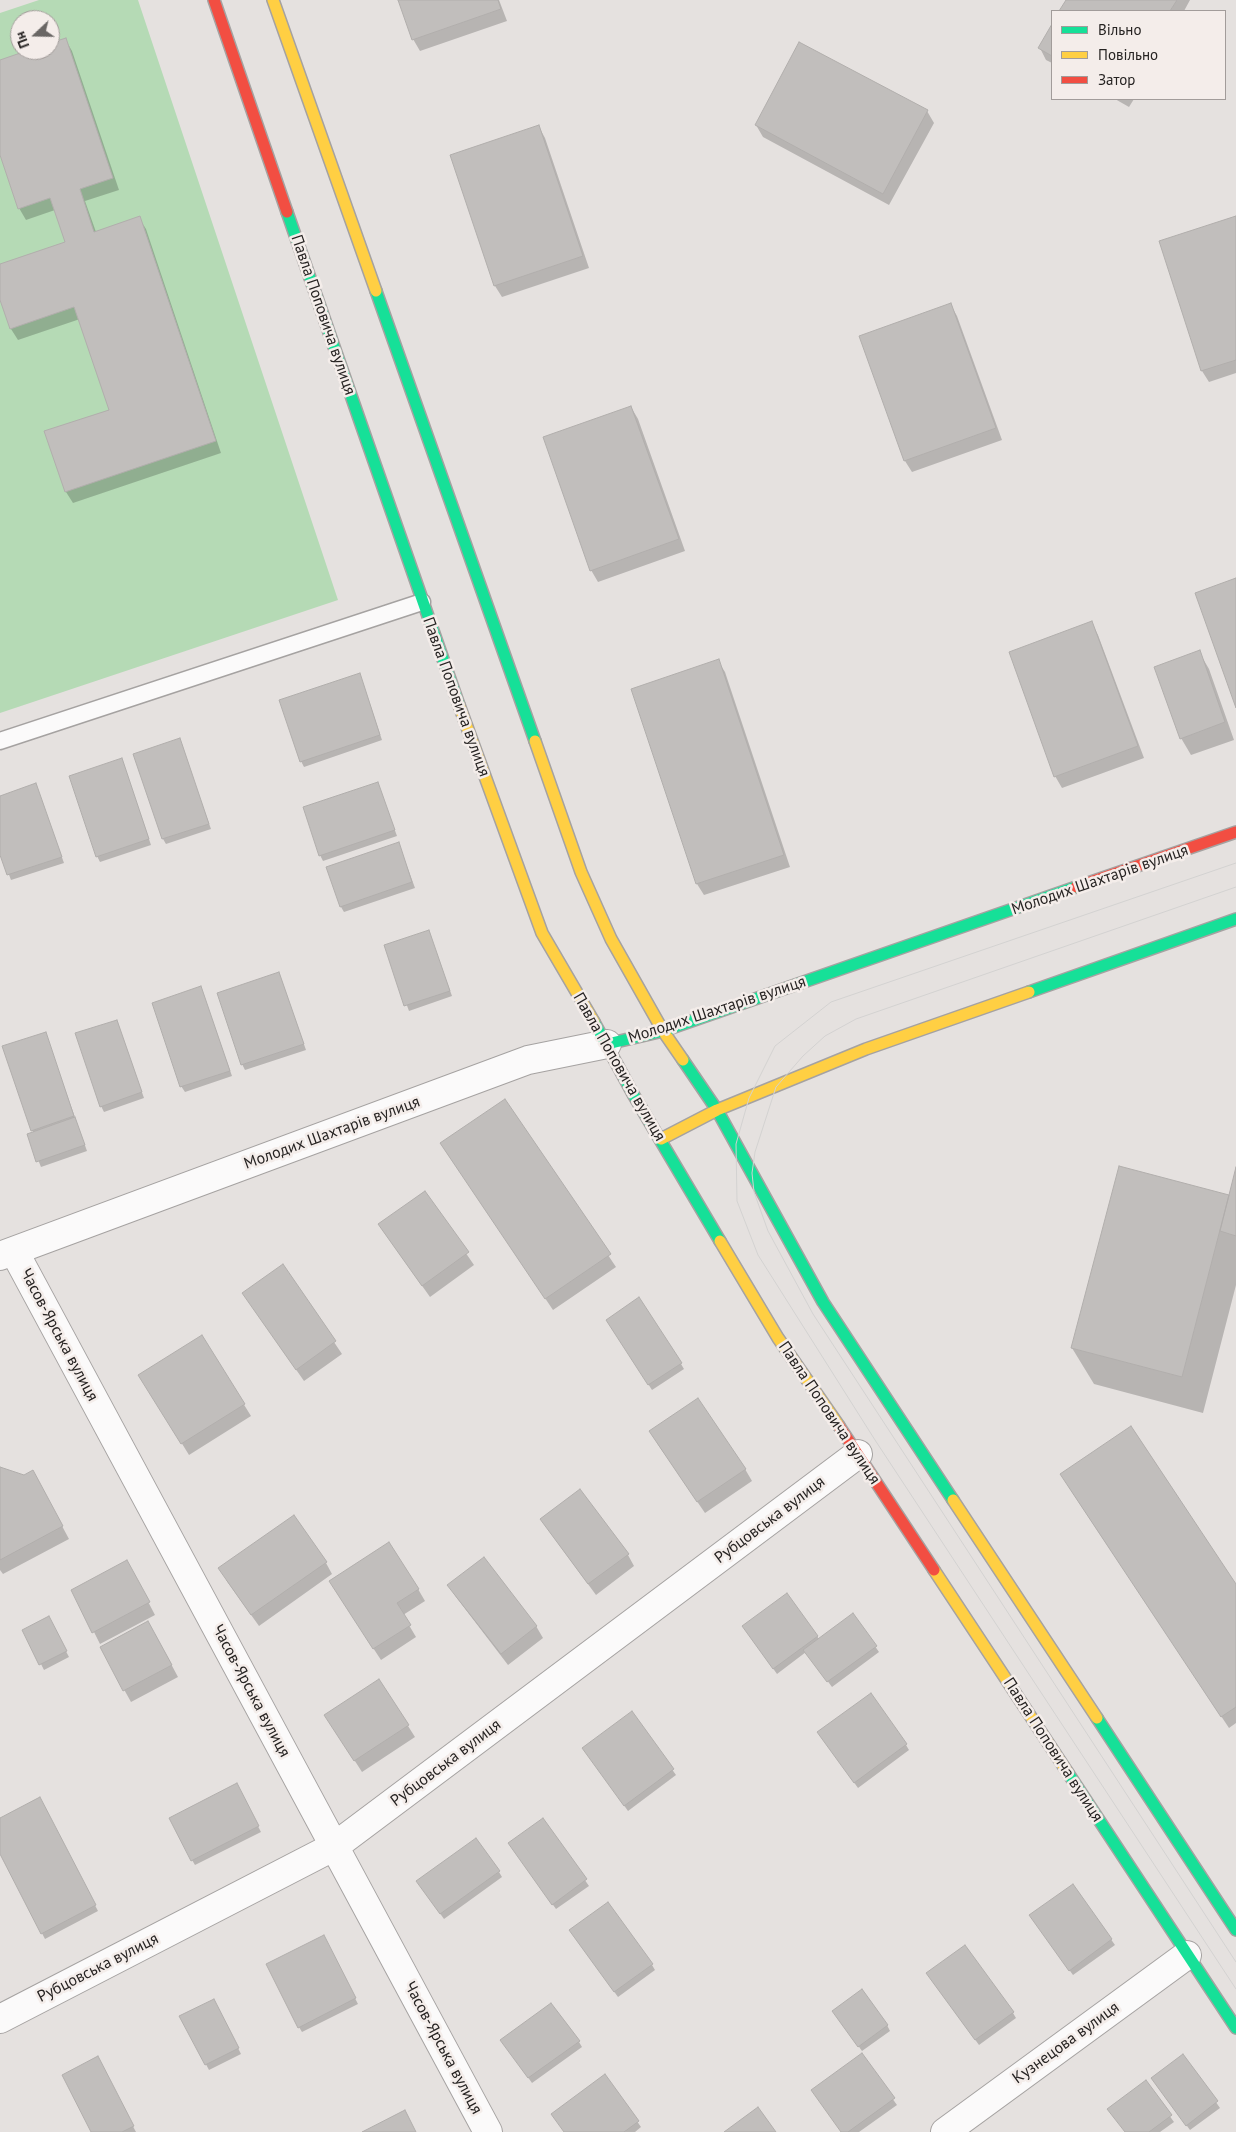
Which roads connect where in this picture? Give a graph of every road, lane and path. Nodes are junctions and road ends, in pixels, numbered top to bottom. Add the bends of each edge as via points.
1 (214, 0) edge
2 (273, 0) edge
3 (422, 602) junction
4 (0, 740) edge
5 (1236, 832) edge
6 (1236, 919) edge
7 (663, 1031) junction
8 (606, 1044) junction
9 (717, 1110) junction
10 (661, 1139) junction
11 (7, 1254) edge
12 (858, 1454) junction
13 (335, 1846) junction
14 (1236, 1930) edge
15 (1187, 1955) junction
16 (0, 2019) edge
17 (1236, 2028) edge
18 (488, 2132) edge
19 (945, 2132) edge

1 - 3 main road, Павла Поповича вулиця
2 - 7 main road via 581,872 611,939
3 - 4 lane
3 - 8 main road, Павла Поповича вулиця via 542,933
5 - 7 main road, Молодих Шахтарів вулиця
6 - 9 main road via 866,1049
7 - 8 main road, Молодих Шахтарів вулиця
7 - 9 main road
8 - 10 main road, Павла Поповича вулиця
8 - 11 street, Молодих Шахтарів вулиця via 528,1060
9 - 10 main road
9 - 14 main road via 823,1302
10 - 12 main road, Павла Поповича вулиця via 778,1338
11 - 13 street, Часов-Ярська вулиця
12 - 13 street, Рубцовська вулиця
12 - 15 main road, Павла Поповича вулиця
13 - 16 street, Рубцовська вулиця
13 - 18 street, Часов-Ярська вулиця
15 - 17 main road, Павла Поповича вулиця
15 - 19 street, Кузнецова вулиця

